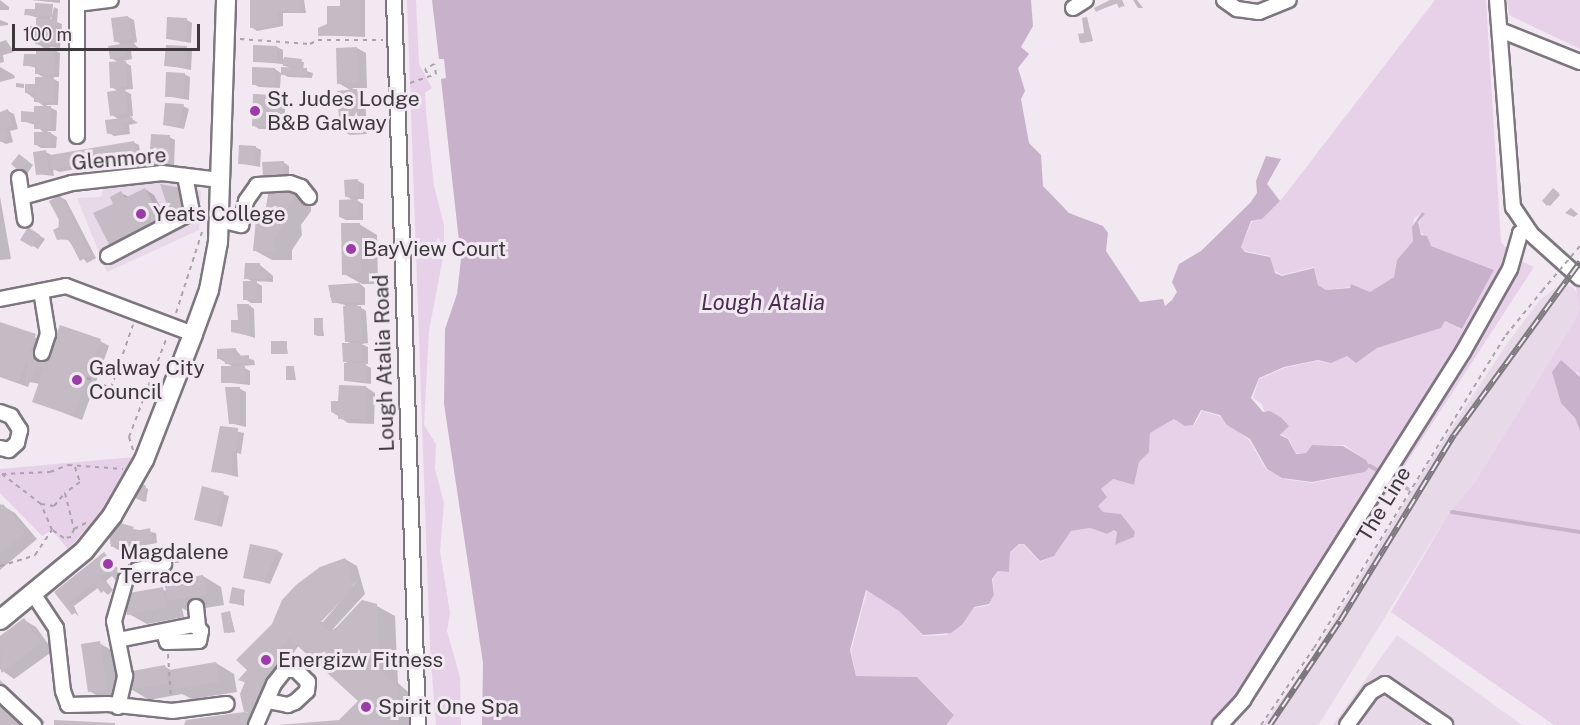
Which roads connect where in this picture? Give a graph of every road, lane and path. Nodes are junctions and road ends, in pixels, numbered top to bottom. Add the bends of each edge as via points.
1 (111, 0) edge
2 (226, 0) edge
3 (394, 0) edge
4 (1086, 0) edge
5 (1224, 0) edge
6 (1289, 0) edge
7 (1497, 0) edge
8 (77, 2) edge
9 (1073, 8) dead end
10 (1500, 30) junction
11 (225, 38) junction
12 (396, 40) junction
13 (1580, 62) edge
14 (428, 75) junction
15 (408, 84) dead end
16 (77, 136) dead end
17 (185, 176) junction
18 (19, 178) dead end
19 (220, 180) junction
20 (22, 197) junction
21 (309, 197) dead end
22 (25, 220) dead end
23 (219, 220) junction
24 (1527, 229) junction
25 (207, 235) dead end
26 (1580, 246) edge
27 (108, 256) dead end
28 (1580, 278) edge
29 (41, 291) junction
30 (0, 299) edge
31 (135, 319) dead end
32 (180, 319) dead end
33 (193, 334) junction
34 (42, 353) dead end
35 (87, 378) dead end
36 (0, 412) edge
37 (0, 448) edge
38 (75, 467) junction
39 (123, 468) dead end
40 (65, 493) junction
41 (41, 504) junction
42 (52, 530) junction
43 (197, 558) dead end
44 (164, 564) joint
45 (0, 566) edge
46 (32, 592) junction
47 (196, 607) dead end
48 (0, 620) edge
49 (165, 638) junction
50 (118, 640) junction
51 (0, 693) edge
52 (267, 701) dead end
53 (227, 704) dead end
54 (117, 707) junction
55 (172, 711) junction
56 (34, 725) edge
57 (256, 725) edge
58 (418, 725) edge
59 (1220, 725) edge
60 (1261, 725) edge
61 (1347, 725) edge
62 (1445, 725) edge

1 - 8 street
2 - 11 main road
3 - 12 street, Lough Atalia Road
4 - 9 street
5 - 6 street via 1237,9 1259,12
7 - 10 street
8 - 16 street
10 - 13 street
10 - 24 street via 1510,193 1515,211
11 - 12 path via 300,44
11 - 19 main road
12 - 58 street, Lough Atalia Road
14 - 14 path via 438,70 434,64 425,69
14 - 15 path
17 - 19 street, Glenmore
17 - 20 street, Glenmore via 162,173 72,183
17 - 27 street via 192,212
18 - 20 street
19 - 23 main road
20 - 22 street
21 - 23 street via 301,187 290,183 256,185 246,201 241,225
23 - 33 main road via 213,274
24 - 28 street
24 - 59 street via 1520,233 1510,269 1463,352 1243,700
25 - 32 path via 202,230 175,318
26 - 60 path, The Line, bridge via 1532,299 1506,335 1314,648
29 - 30 street
29 - 33 street via 66,286
29 - 34 street via 48,334
31 - 35 path via 111,388
33 - 46 main road via 144,460 98,537
36 - 37 street via 11,416 20,430 17,443 9,450
38 - 39 path
38 - 40 path via 80,482
38 - 41 path via 2,474
40 - 41 path via 54,506
40 - 42 path via 74,529 71,537 64,538
41 - 42 path
42 - 45 path via 35,555
43 - 44 path
44 - 50 street via 137,570 126,579 114,621
46 - 48 main road
46 - 54 street via 56,628 68,705
47 - 49 street via 198,626
49 - 50 street
49 - 55 path
50 - 54 street via 125,676
51 - 56 street
52 - 57 street
53 - 55 street
54 - 55 street
61 - 62 street via 1371,692 1385,684

